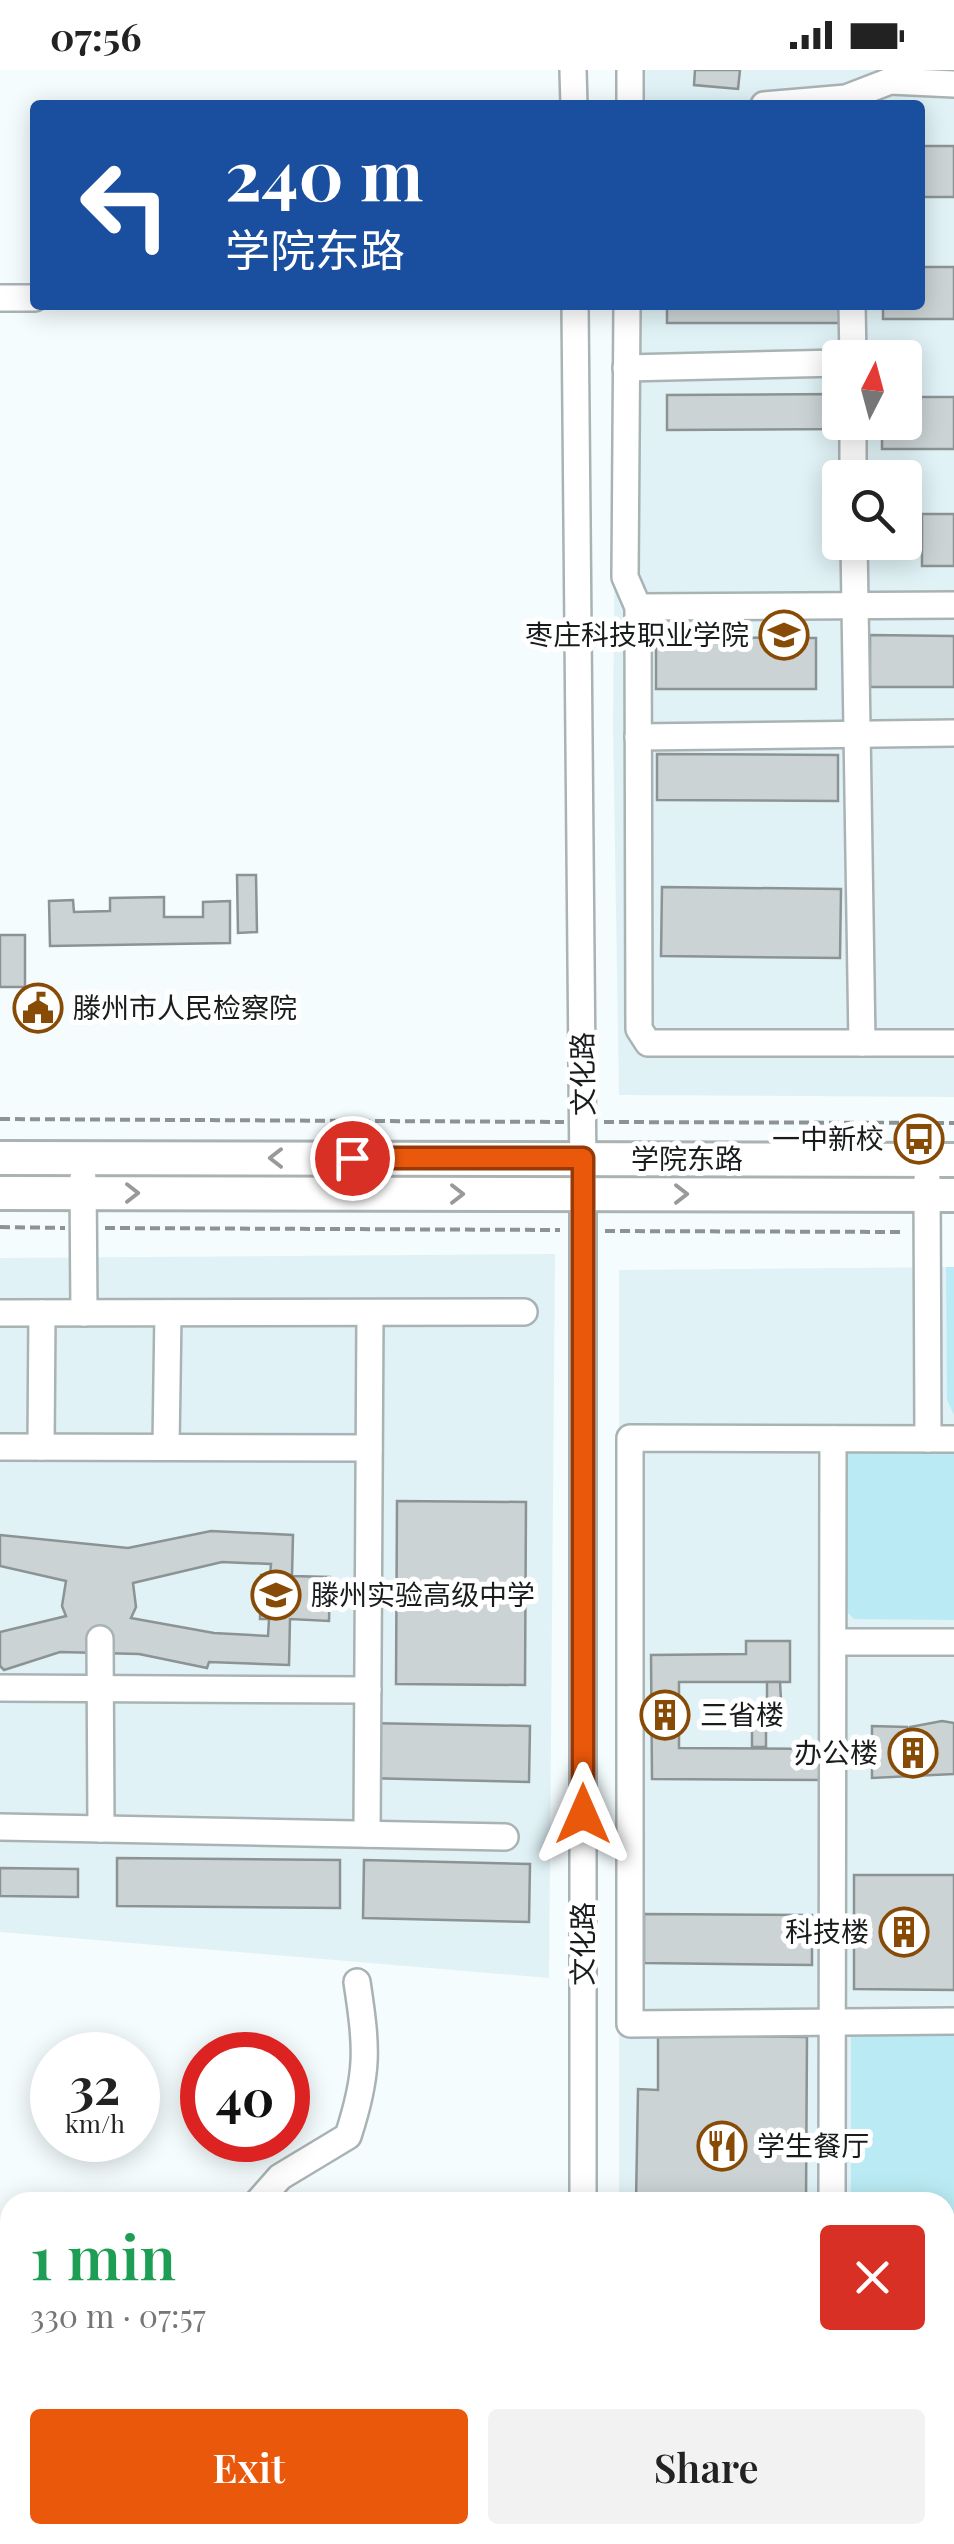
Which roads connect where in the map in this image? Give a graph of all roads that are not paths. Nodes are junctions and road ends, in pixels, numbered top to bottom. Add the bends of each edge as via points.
1 (573, 70) edge
2 (630, 70) edge
3 (954, 84) edge
4 (574, 100) edge
5 (630, 100) edge
6 (848, 100) edge
7 (0, 298) edge
8 (30, 298) edge
9 (576, 310) edge
10 (627, 310) edge
11 (852, 310) edge
12 (853, 340) edge
13 (822, 363) edge
14 (626, 368) junction
15 (854, 560) edge
16 (854, 605) junction
17 (954, 605) edge
18 (638, 606) junction
19 (954, 732) edge
20 (855, 734) junction
21 (638, 736) junction
22 (862, 1043) junction
23 (954, 1043) edge
24 (0, 1158) edge
25 (83, 1158) junction
26 (583, 1158) junction
27 (940, 1159) edge
28 (0, 1192) edge
29 (83, 1192) junction
30 (583, 1194) junction
31 (940, 1194) edge
32 (42, 1312) junction
33 (524, 1312) dead end
34 (0, 1313) edge
35 (84, 1313) junction
36 (370, 1313) junction
37 (168, 1314) junction
38 (833, 1439) junction
39 (928, 1439) junction
40 (954, 1439) edge
41 (0, 1447) edge
42 (41, 1447) junction
43 (166, 1447) junction
44 (369, 1448) junction
45 (100, 1639) dead end
46 (835, 1642) junction
47 (954, 1642) edge
48 (0, 1688) edge
49 (100, 1688) junction
50 (368, 1690) junction
51 (0, 1827) edge
52 (100, 1829) junction
53 (367, 1834) junction
54 (505, 1837) dead end
55 (356, 1982) dead end
56 (954, 2021) edge
57 (830, 2022) junction
58 (267, 2192) edge
59 (583, 2192) edge
60 (832, 2192) edge

1 - 4 street
2 - 5 street
3 - 6 street via 890,81
7 - 8 street
9 - 26 street, 文化路
10 - 14 street
11 - 12 street
13 - 14 street
14 - 18 street via 624,577
15 - 16 street
16 - 17 street
16 - 18 street
16 - 20 street
18 - 21 street
19 - 20 street
20 - 21 street
20 - 22 street
21 - 22 street via 637,1017 648,1043
22 - 23 street
24 - 25 main road, 学院东路
26 -> 25 main road, 学院东路
25 - 29 street
26 - 27 main road, 学院东路
26 - 30 street, 文化路
27 - 31 street
28 - 29 main road, 学院东路
29 -> 30 main road, 学院东路
29 - 35 street
30 -> 31 main road, 学院东路
30 - 59 street, 文化路
31 - 39 street via 927,1232
32 - 34 street
32 - 35 street
32 - 42 street
33 - 36 street
35 - 37 street
36 - 37 street
36 - 44 street
37 - 43 street
38 - 39 street
38 - 46 street
38 - 57 street via 630,1438 630,2024
39 - 40 street
41 - 42 street
42 - 43 street
43 - 44 street
44 - 50 street
45 - 49 street
46 - 47 street
46 - 57 street
48 - 49 street
49 - 50 street
49 - 52 street
50 - 53 street
51 - 52 street
52 - 53 street
53 - 54 street
55 - 58 street via 366,2078 348,2136
56 - 57 street
57 - 60 street

